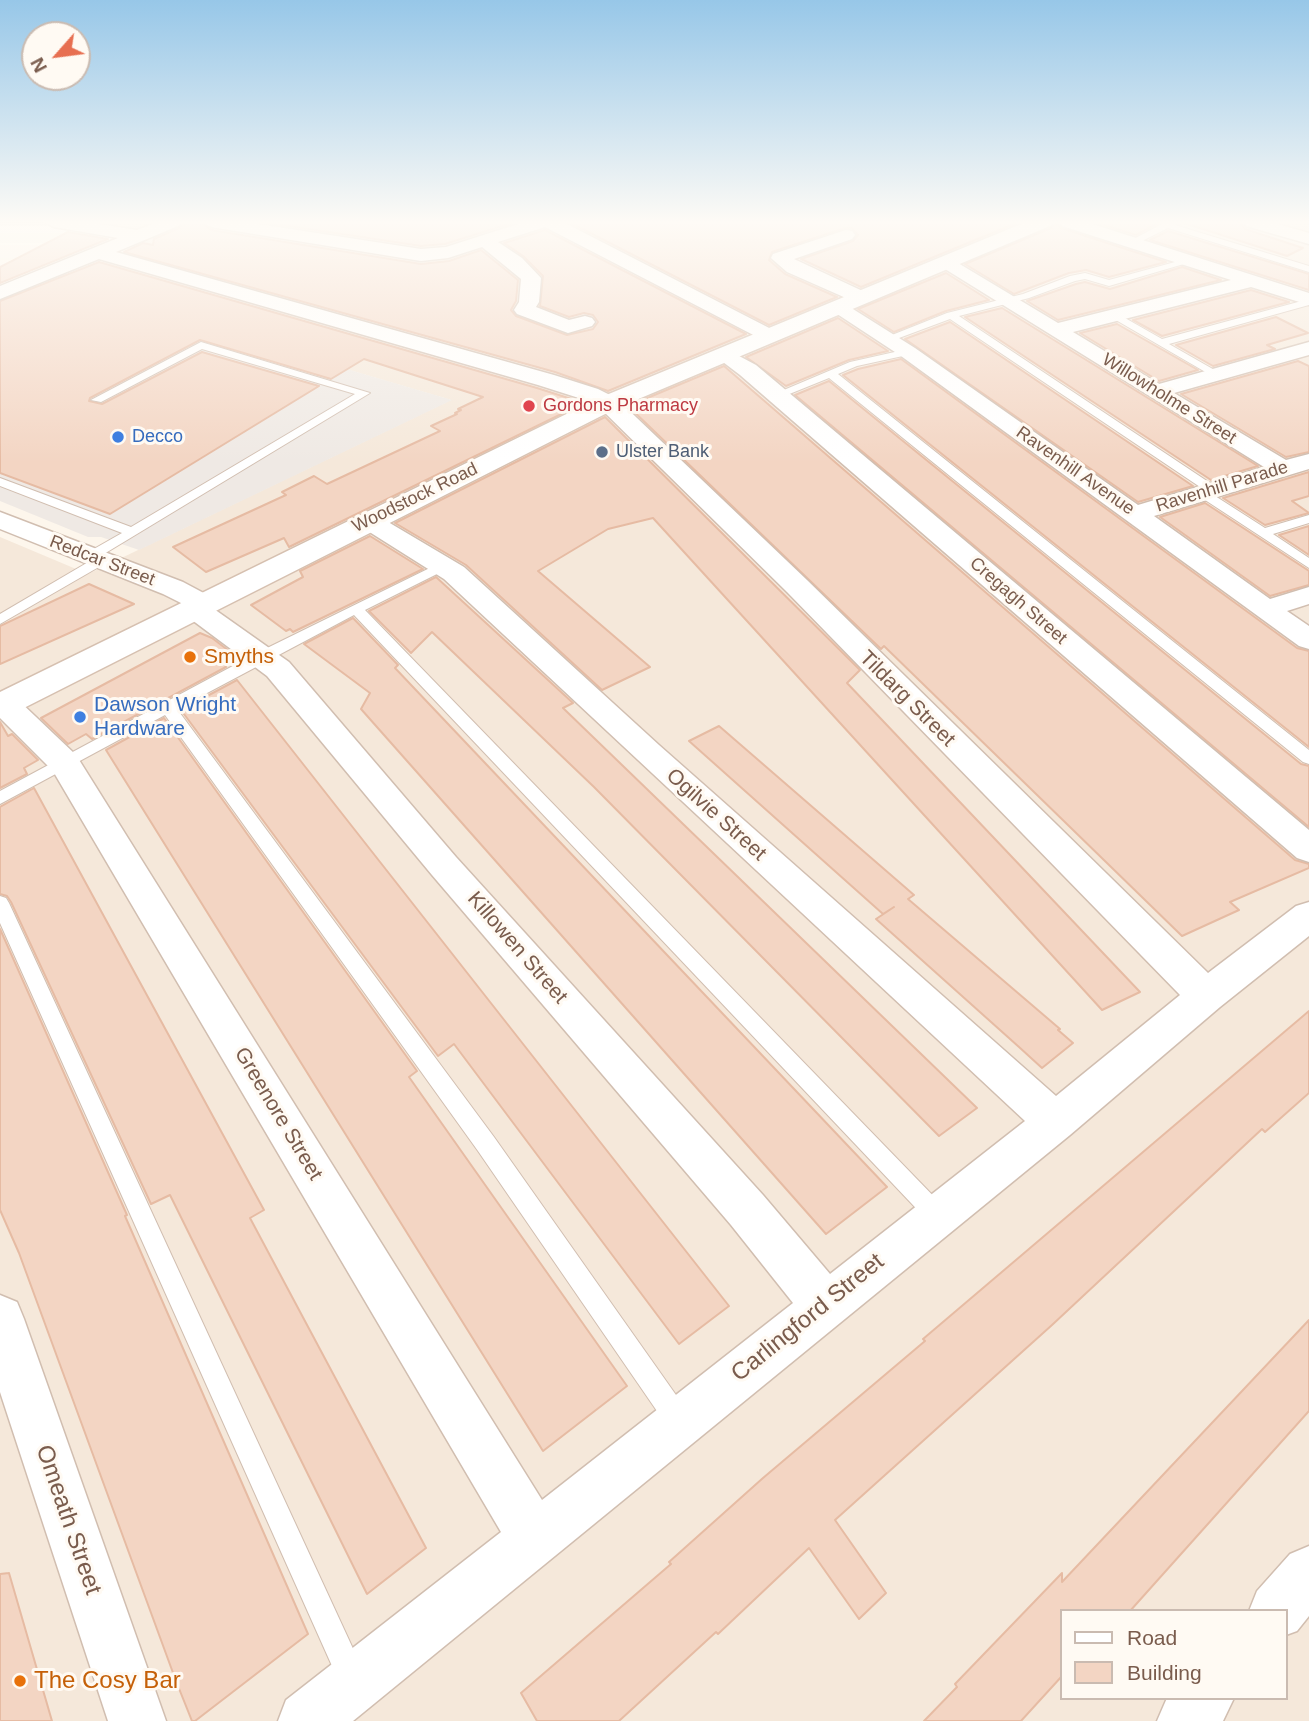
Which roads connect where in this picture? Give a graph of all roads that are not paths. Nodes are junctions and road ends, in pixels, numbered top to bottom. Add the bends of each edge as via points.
1 (273, 302) edge
2 (529, 302) edge
3 (704, 302) edge
4 (852, 302) edge
5 (999, 302) edge
6 (1012, 302) edge
7 (1168, 302) edge
8 (1304, 302) edge
9 (838, 308) junction
10 (951, 315) junction
11 (1114, 316) junction
12 (585, 322) dead end
13 (1057, 330) junction
14 (770, 337) junction
15 (887, 339) junction
16 (1160, 343) junction
17 (1309, 348) edge
18 (908, 352) junction
19 (726, 355) junction
20 (831, 374) junction
21 (1214, 374) junction
22 (1157, 391) junction
23 (778, 395) junction
24 (97, 400) dead end
25 (608, 403) junction
26 (1309, 461) edge
27 (1284, 468) junction
28 (0, 482) edge
29 (1208, 491) junction
30 (1135, 513) junction
31 (1309, 519) edge
32 (0, 520) edge
33 (369, 521) junction
34 (132, 532) junction
35 (1263, 533) junction
36 (95, 559) junction
37 (1309, 564) edge
38 (444, 565) junction
39 (1309, 595) edge
40 (207, 602) junction
41 (1266, 609) junction
42 (357, 610) junction
43 (0, 620) edge
44 (1309, 640) edge
45 (262, 656) junction
46 (2, 705) edge
47 (168, 708) junction
48 (1309, 758) edge
49 (65, 763) junction
50 (0, 797) edge
51 (1309, 849) edge
52 (0, 904) edge
53 (1309, 916) edge
54 (1206, 996) junction
55 (1055, 1122) junction
56 (937, 1215) junction
57 (825, 1305) junction
58 (0, 1319) edge
59 (679, 1421) junction
60 (534, 1537) junction
61 (1309, 1573) edge
62 (1280, 1609) edge
63 (354, 1683) junction
64 (1203, 1700) edge
65 (137, 1721) edge
66 (307, 1721) edge
67 (1186, 1721) edge

1 - 25 street via 546,380
2 - 12 street via 524,310 568,327
3 - 14 street
4 - 9 street, Woodstock Road
5 - 10 lane
6 - 13 street, Willowholme Street
7 - 11 street
8 - 16 lane
9 - 14 street, Woodstock Road
9 - 15 street, Ravenhill Avenue
10 - 15 lane
10 - 29 lane
11 - 13 street
11 - 16 lane
13 - 22 street, Willowholme Street
14 - 19 street, Woodstock Road
15 - 18 street, Ravenhill Avenue
16 - 21 lane
17 - 21 street
18 - 20 lane
18 - 30 street, Ravenhill Avenue
19 - 23 street, Cregagh Street
19 - 25 street, Woodstock Road
20 - 23 lane
20 - 48 lane
21 - 22 street
22 - 27 street, Willowholme Street
23 - 51 street, Cregagh Street
24 - 34 lane via 201,345 364,393
25 - 33 street, Woodstock Road
25 - 54 street, Tildarg Street
26 - 27 street, Ravenhill Parade
27 - 29 street, Ravenhill Parade
28 - 34 lane
29 - 30 street, Ravenhill Parade
29 - 35 lane
30 - 41 street, Ravenhill Avenue
31 - 35 lane
32 - 36 street, Redcar Street
33 - 38 street, Ogilvie Street
33 - 40 street, Woodstock Road
34 - 36 lane
35 - 37 lane
36 - 40 street, Redcar Street
36 - 43 lane
38 - 42 lane
38 - 55 street, Ogilvie Street
39 - 41 street
40 - 45 street, Killowen Street
40 - 46 street, Woodstock Road
41 - 44 street, Ravenhill Avenue
42 - 45 lane
42 - 56 lane
45 - 47 lane
45 - 57 street, Killowen Street via 278,669
46 - 49 street, Greenore Street
47 - 49 lane
47 - 59 lane via 486,1144
49 - 50 lane
49 - 60 street, Greenore Street
52 - 63 lane
53 - 54 street, Carlingford Street
54 - 55 street, Carlingford Street
55 - 56 street, Carlingford Street
56 - 57 street, Carlingford Street
57 - 59 street, Carlingford Street
58 - 65 street, Omeath Street
59 - 60 street, Carlingford Street
60 - 63 street, Carlingford Street
61 - 62 street
63 - 66 street, Carlingford Street
64 - 67 street

